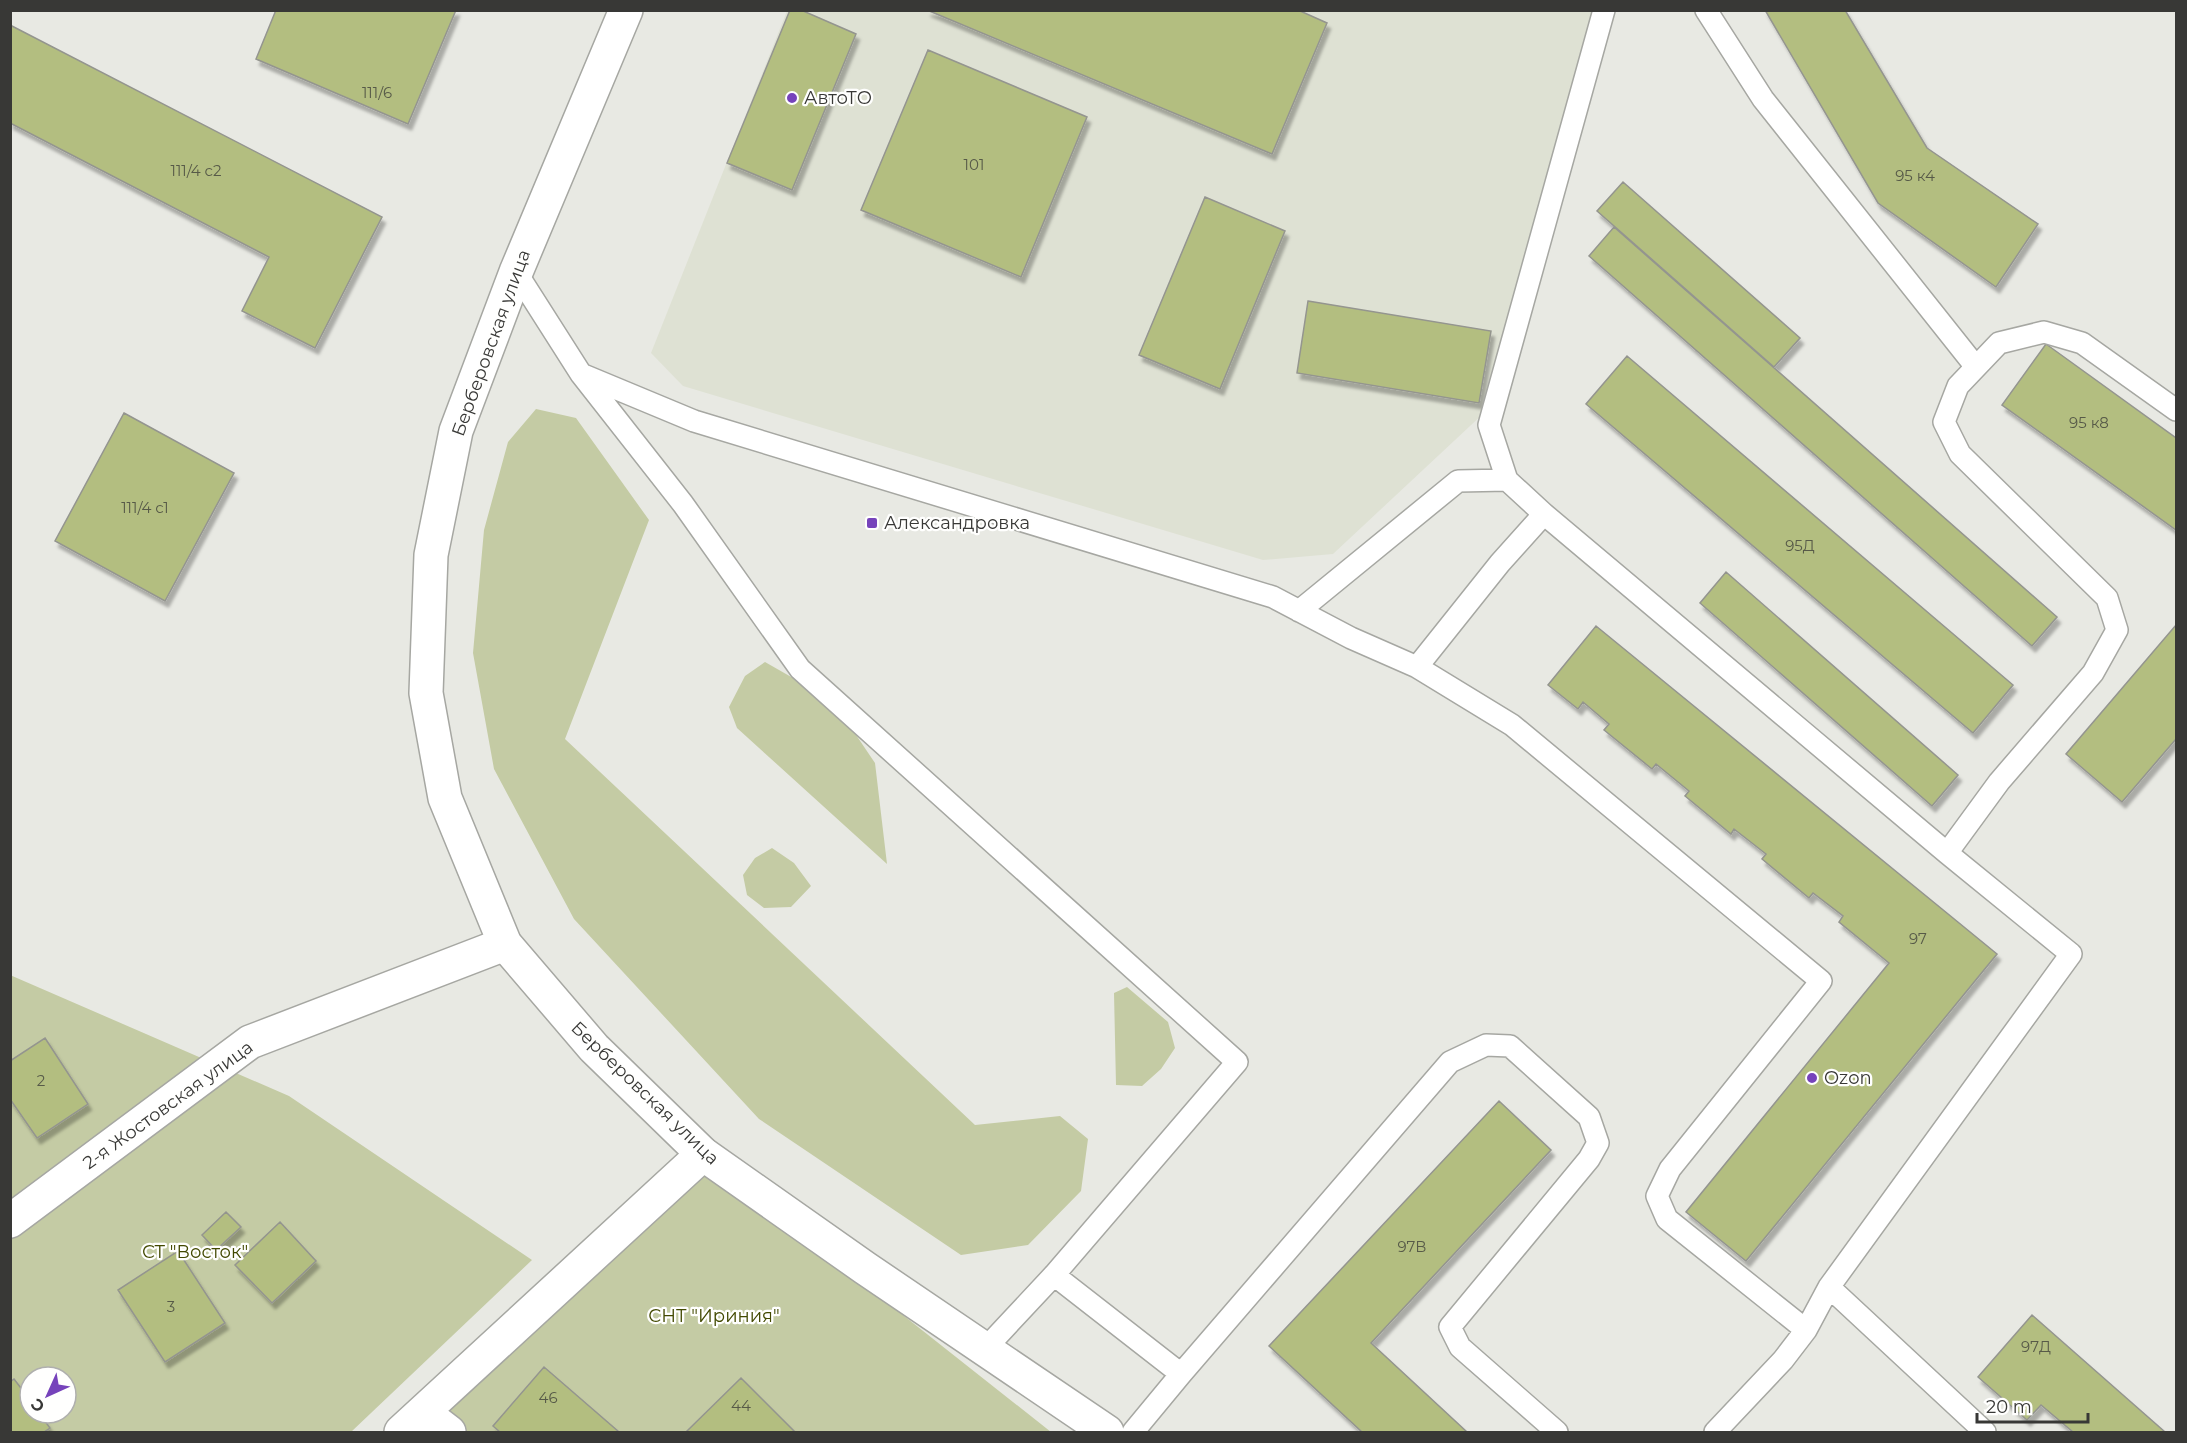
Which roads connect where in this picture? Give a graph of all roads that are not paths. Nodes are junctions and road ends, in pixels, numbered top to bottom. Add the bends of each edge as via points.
1 (626, 10) edge
2 (1604, 10) edge
3 (1706, 10) edge
4 (516, 272) junction
5 (1976, 367) junction
6 (581, 374) junction
7 (2176, 410) edge
8 (1508, 480) junction
9 (1544, 514) junction
10 (1299, 611) junction
11 (1417, 667) junction
12 (1947, 853) junction
13 (505, 944) junction
14 (703, 1154) junction
15 (10, 1221) edge
16 (1054, 1275) junction
17 (1828, 1287) junction
18 (1806, 1330) junction
19 (984, 1350) junction
20 (1181, 1374) junction
21 (412, 1422) edge
22 (449, 1432) edge
23 (1107, 1432) edge
24 (1133, 1432) edge
25 (1557, 1432) edge
26 (1715, 1432) edge
27 (1985, 1432) edge

1 - 4 street, Берберовская улица
2 - 8 lane via 1489,425
3 - 5 lane via 1763,99
4 - 6 lane
4 - 13 street, Берберовская улица via 456,431 431,555 426,693 445,798
5 - 7 lane via 1999,343 2044,332 2082,343
5 - 12 lane via 1958,386 1944,422 1960,454 2107,598 2118,630 2093,673 1999,782
6 - 10 lane via 694,420 1274,597
6 - 16 lane via 683,504 800,669 1237,1062
8 - 9 lane
8 - 10 lane via 1458,481
9 - 11 lane via 1500,562
9 - 12 lane
10 - 11 lane
11 - 18 lane via 1512,725 1821,981 1670,1169 1657,1196 1668,1219
12 - 17 lane via 2071,954
13 - 14 street, Берберовская улица via 594,1048
13 - 15 street, 2-я Жостовская улица via 250,1042
14 - 19 street, Берберовская улица
14 - 21 street
16 - 19 lane
16 - 20 lane
17 - 18 lane
17 - 27 lane
18 - 26 lane
19 - 23 street, Берберовская улица
20 - 24 lane
20 - 25 lane via 1450,1062 1486,1046 1510,1046 1589,1116 1598,1143 1589,1159 1450,1327 1460,1347
21 - 22 street

